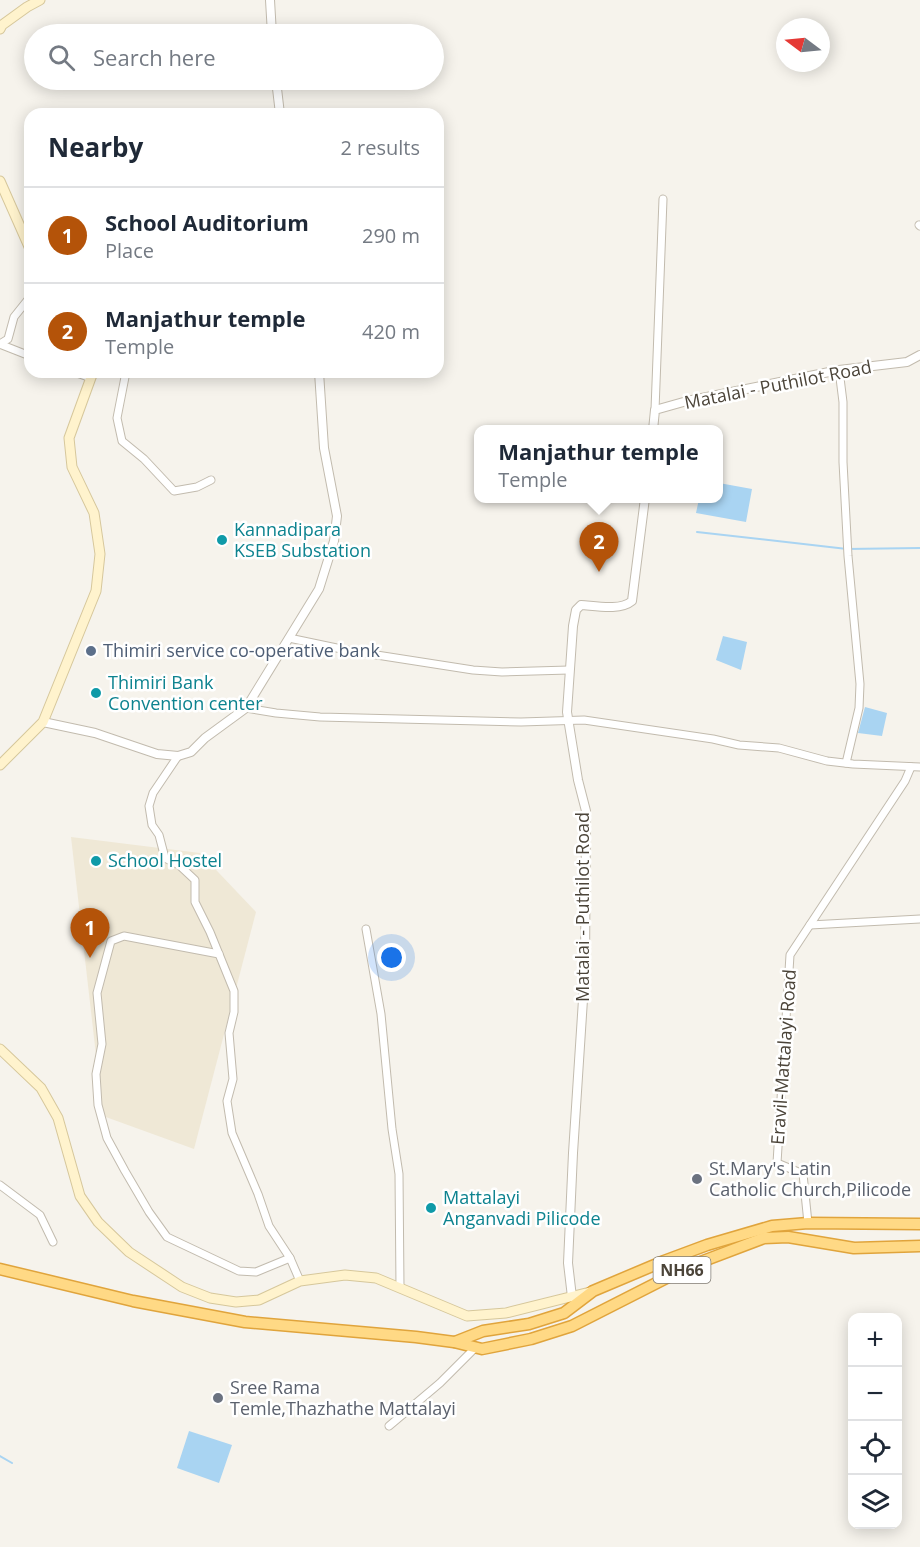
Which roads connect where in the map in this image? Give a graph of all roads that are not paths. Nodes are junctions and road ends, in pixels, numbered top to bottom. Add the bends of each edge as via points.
1 (40, 0) edge
2 (270, 0) edge
3 (271, 24) edge
4 (0, 28) edge
5 (277, 90) edge
6 (279, 108) edge
7 (0, 181) edge
8 (663, 199) dead end
9 (24, 235) edge
10 (24, 304) edge
11 (1, 344) edge
12 (24, 354) edge
13 (920, 355) edge
14 (839, 370) junction
15 (91, 378) edge
16 (125, 378) edge
17 (320, 378) edge
18 (655, 410) junction
19 (653, 425) edge
20 (211, 480) dead end
21 (644, 503) edge
22 (289, 638) junction
23 (569, 670) junction
24 (246, 708) junction
25 (567, 720) junction
26 (43, 722) junction
27 (178, 756) junction
28 (846, 763) junction
29 (0, 765) edge
30 (911, 767) junction
31 (920, 767) edge
32 (920, 919) edge
33 (810, 925) junction
34 (366, 928) dead end
35 (219, 954) junction
36 (0, 1049) edge
37 (0, 1185) edge
38 (808, 1223) junction
39 (920, 1224) edge
40 (53, 1242) dead end
41 (920, 1246) edge
42 (290, 1258) junction
43 (0, 1269) edge
44 (300, 1281) junction
45 (400, 1287) junction
46 (593, 1291) junction
47 (572, 1297) junction
48 (454, 1342) junction
49 (476, 1347) junction
50 (389, 1425) dead end

1 - 4 main road
2 - 3 street
5 - 6 street
7 - 9 main road
8 - 18 street
10 - 11 street via 14,317 8,339
11 - 12 street
13 - 14 street, Matalai - Puthilot Road via 907,362
14 - 18 street, Matalai - Puthilot Road
14 - 28 street via 848,556 860,684 859,708
15 - 26 main road via 69,438 72,467 94,513 100,554 96,591
16 - 20 street via 117,418 122,441 174,491
17 - 22 street via 324,448 337,516 334,541 310,607
18 - 19 street
21 - 23 street, Matalai - Puthilot Road via 632,601 617,606 580,605 573,626
22 - 23 street via 473,670
22 - 24 street
23 - 25 street, Matalai - Puthilot Road
24 - 25 street via 320,717
24 - 27 street via 191,752
25 - 28 street via 683,734 739,746 778,748
25 - 47 street, Matalai - Puthilot Road via 586,811 585,969 568,1263
26 - 27 street via 95,733 157,754
26 - 29 main road
27 - 35 street via 153,793 149,806 152,825 165,858 195,880 195,902
28 - 30 street
30 - 31 street
30 - 33 street, Eravil-Mattalayi Road
32 - 33 street
33 - 38 street, Eravil-Mattalayi Road via 790,955 777,1162 802,1174
34 - 45 street via 381,1014 399,1174
35 - 42 street via 234,991 229,1033 233,1079 227,1101 232,1133 269,1226
35 - 42 street via 124,936 111,941 97,993 102,1044 96,1074 98,1105 107,1138 167,1238 239,1271 256,1272
36 - 44 main road, NH66 via 40,1088 58,1118 80,1196 98,1222 129,1252 182,1287 210,1298 259,1300
37 - 40 street via 40,1215
38 - 39 highway, NH66
38 - 46 highway, NH66 via 772,1227 707,1245
41 - 49 highway, NH66 via 854,1248 788,1237 764,1238 690,1266 573,1326 531,1339
42 - 44 street
43 - 48 highway, NH66 via 133,1301 245,1322
44 - 45 main road, NH66 via 345,1275 376,1278
45 - 47 main road, NH66 via 466,1316 506,1313
46 - 47 main road, NH66
46 - 48 highway, NH66 via 564,1313 529,1324 483,1330
48 - 49 highway, NH66
49 - 50 street

